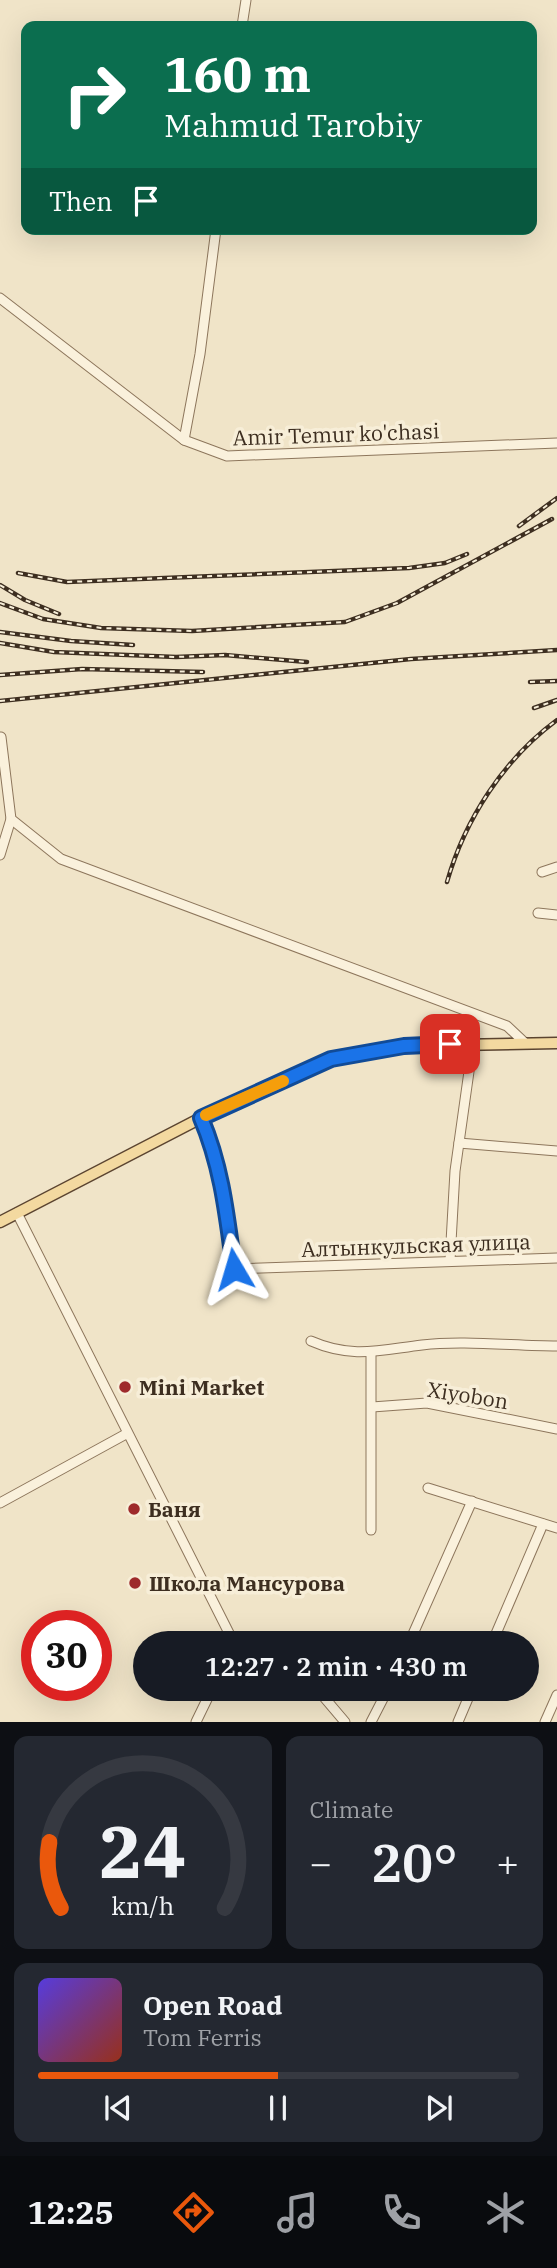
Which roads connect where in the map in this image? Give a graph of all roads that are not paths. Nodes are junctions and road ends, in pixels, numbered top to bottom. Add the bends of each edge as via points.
1 (246, 0) edge
2 (243, 21) edge
3 (215, 235) edge
4 (0, 298) edge
5 (184, 440) junction
6 (557, 443) edge
7 (1, 737) edge
8 (11, 819) junction
9 (0, 855) edge
10 (557, 867) edge
11 (542, 872) dead end
12 (538, 913) dead end
13 (557, 915) edge
14 (524, 1042) junction
15 (473, 1043) junction
16 (557, 1043) edge
17 (201, 1118) junction
18 (459, 1143) junction
19 (557, 1151) edge
20 (17, 1213) junction
21 (0, 1222) edge
22 (557, 1258) edge
23 (450, 1260) junction
24 (311, 1341) dead end
25 (557, 1346) edge
26 (371, 1352) junction
27 (372, 1407) junction
28 (557, 1429) edge
29 (126, 1434) junction
30 (428, 1488) dead end
31 (472, 1501) junction
32 (0, 1503) edge
33 (543, 1524) junction
34 (557, 1528) edge
35 (371, 1530) dead end
36 (228, 1631) edge
37 (414, 1631) edge
38 (497, 1631) edge
39 (557, 1695) edge
40 (206, 1701) edge
41 (327, 1701) edge
42 (381, 1701) edge
43 (467, 1701) edge
44 (196, 1722) edge
45 (345, 1722) edge
46 (370, 1722) edge
47 (458, 1722) edge
48 (545, 1722) edge

1 - 2 street
3 - 5 street
4 - 5 street, Amir Temur ko'chasi
5 - 6 street, Amir Temur ko'chasi via 227,456
7 - 8 street
8 - 9 street
8 - 14 street via 61,859 507,1026
10 - 11 street
12 - 13 street
14 - 15 main road
14 - 16 main road
15 - 17 main road via 404,1046 331,1059
15 - 18 street
17 - 20 main road
17 - 23 street, Алтынкульская улица via 215,1150 234,1269
18 - 19 street
18 - 23 street
20 - 21 main road
20 - 29 street
22 - 23 street, Алтынкульская улица
24 - 26 street via 339,1353
25 - 26 street via 423,1345
26 - 27 street
27 - 28 street, Xiyobon via 427,1403
27 - 35 street
29 - 32 street
29 - 36 street
30 - 31 street
31 - 33 street
31 - 37 street
33 - 34 street
33 - 38 street
39 - 48 street
40 - 44 street
41 - 45 street
42 - 46 street
43 - 47 street

